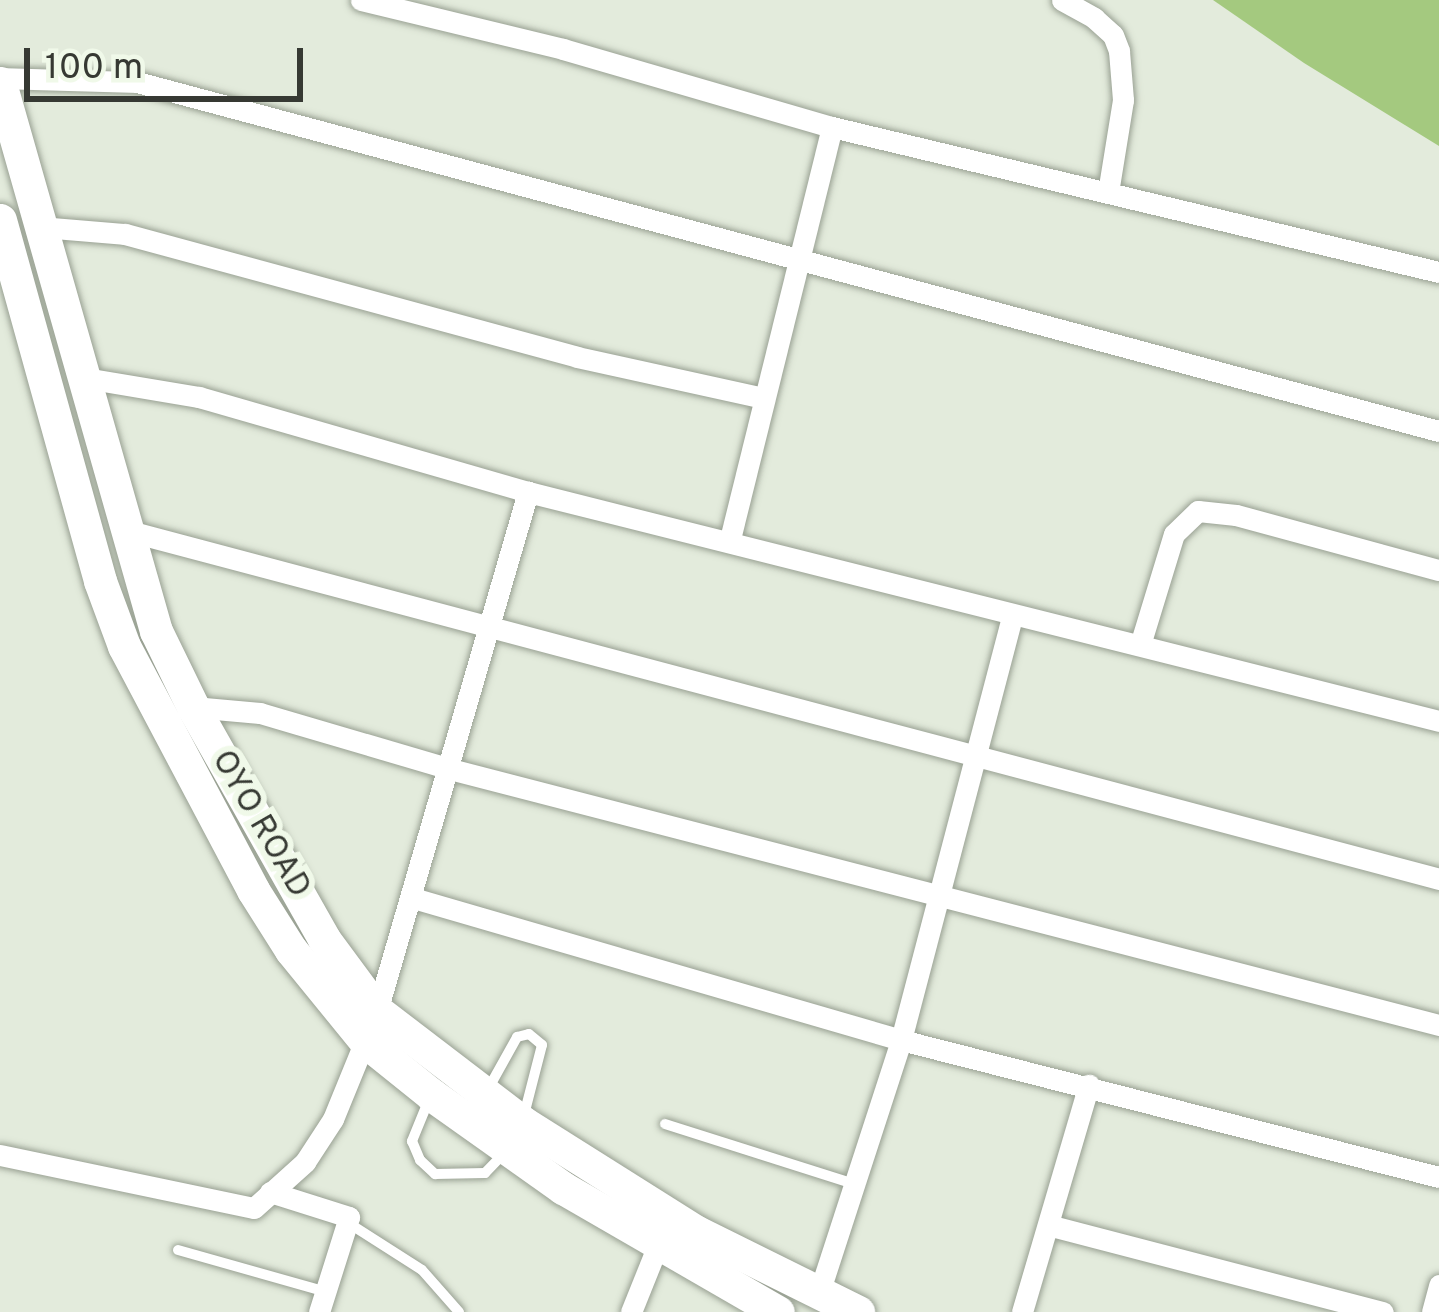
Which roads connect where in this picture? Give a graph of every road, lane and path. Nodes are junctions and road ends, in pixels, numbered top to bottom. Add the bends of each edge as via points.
1 (361, 0) edge
2 (1061, 0) edge
3 (0, 81) edge
4 (832, 127) junction
5 (1108, 194) junction
6 (0, 220) edge
7 (41, 227) junction
8 (796, 260) junction
9 (1439, 272) edge
10 (85, 377) junction
11 (764, 398) junction
12 (1439, 431) edge
13 (528, 492) junction
14 (124, 530) junction
15 (730, 538) junction
16 (1439, 570) edge
17 (1012, 617) junction
18 (484, 627) junction
19 (1140, 644) junction
20 (193, 706) junction
21 (1439, 721) edge
22 (978, 754) junction
23 (450, 769) junction
24 (1439, 879) edge
25 (413, 898) junction
26 (941, 898) junction
27 (1439, 1025) edge
28 (372, 1027) junction
29 (901, 1040) junction
30 (1088, 1085) junction
31 (432, 1094) junction
32 (485, 1094) junction
33 (665, 1124) dead end
34 (515, 1136) junction
35 (0, 1155) edge
36 (1439, 1177) edge
37 (854, 1184) junction
38 (270, 1192) junction
39 (350, 1224) junction
40 (1048, 1225) junction
41 (658, 1245) junction
42 (178, 1250) dead end
43 (1439, 1285) edge
44 (818, 1296) junction
45 (322, 1302) edge
46 (459, 1312) edge
47 (632, 1312) edge
48 (778, 1312) edge
49 (858, 1312) edge
50 (1022, 1312) edge
51 (1383, 1312) edge
52 (1432, 1312) edge

1 - 4 street
2 - 5 street via 1113,34 1119,50 1123,100
3 - 7 main road, OYO ROAD
3 - 8 street via 137,82
4 - 5 street
4 - 8 street
5 - 9 street
6 - 28 main road, OYO ROAD via 124,646 291,950
7 - 10 main road, OYO ROAD
7 - 11 street via 125,234 577,358
8 - 11 street
8 - 12 street
10 - 13 street via 199,397
10 - 14 main road, OYO ROAD
11 - 15 street
13 - 15 street
13 - 18 street
14 - 18 street
14 - 20 main road, OYO ROAD via 156,631
15 - 17 street
16 - 19 street via 1198,511 1174,534
17 - 19 street
17 - 22 street
18 - 22 street
18 - 23 street
19 - 21 street
20 - 23 street via 260,713
20 - 28 main road, OYO ROAD
22 - 24 street
22 - 26 street
23 - 25 street
23 - 26 street
25 - 28 street
25 - 29 street
26 - 27 street
26 - 29 street
28 - 31 main road, OYO ROAD
28 - 32 main road, OYO ROAD
28 - 38 street via 333,1119 305,1162
29 - 30 street
29 - 37 street
30 - 36 street
30 - 40 street
31 - 34 main road, OYO ROAD
31 - 34 lane via 412,1141 434,1174 485,1173
32 - 34 main road, OYO ROAD
32 - 34 lane via 517,1037 529,1034 542,1046
33 - 37 lane
34 - 41 main road, OYO ROAD
34 - 44 main road, OYO ROAD
35 - 38 street via 254,1208
37 - 44 street
38 - 39 street via 341,1213
39 - 45 street
39 - 46 lane via 422,1270
40 - 50 street
40 - 51 street
41 - 47 street
41 - 48 main road, OYO ROAD
42 - 45 lane
43 - 52 street
44 - 49 main road, OYO ROAD

